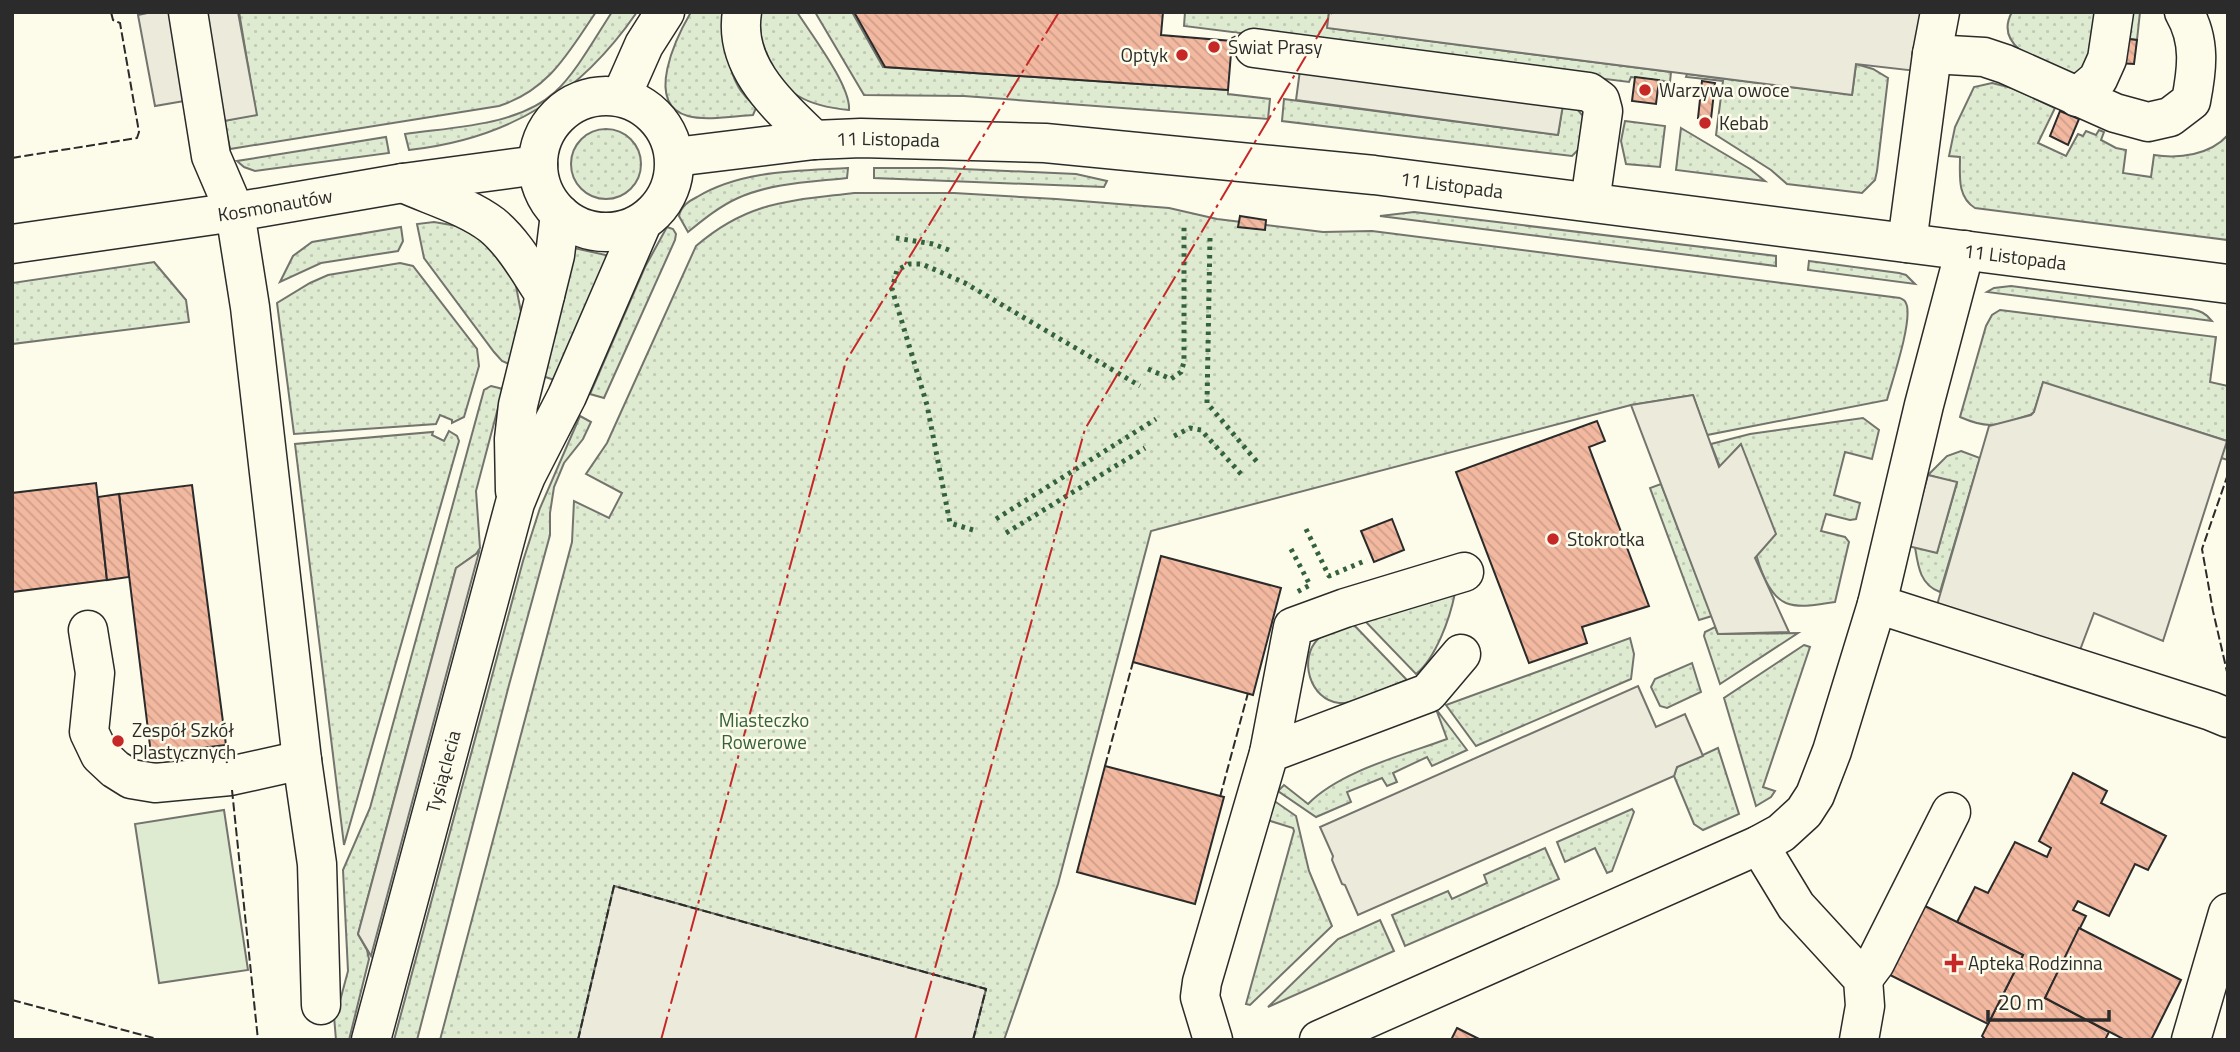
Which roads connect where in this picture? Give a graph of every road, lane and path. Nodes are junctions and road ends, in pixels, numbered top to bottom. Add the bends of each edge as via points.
1 (188, 12) edge
2 (665, 12) edge
3 (742, 12) edge
4 (1940, 12) edge
5 (2114, 12) edge
6 (2184, 12) edge
7 (1254, 48) dead end
8 (1932, 54) junction
9 (621, 97) junction
10 (2077, 97) junction
11 (814, 140) junction
12 (675, 157) junction
13 (538, 166) junction
14 (402, 183) junction
15 (1590, 202) junction
16 (235, 212) junction
17 (560, 214) junction
18 (642, 223) junction
19 (1908, 243) junction
20 (12, 244) edge
21 (1965, 250) junction
22 (2228, 284) edge
23 (545, 295) junction
24 (515, 503) junction
25 (1464, 572) dead end
26 (1877, 604) junction
27 (89, 630) dead end
28 (1461, 654) dead end
29 (2228, 718) edge
30 (1269, 753) junction
31 (302, 760) junction
32 (1951, 812) dead end
33 (1759, 845) junction
34 (2228, 914) edge
35 (1863, 979) junction
36 (321, 1005) dead end
37 (371, 1040) edge
38 (1213, 1040) edge
39 (1319, 1040) edge
40 (1859, 1040) edge
41 (2192, 1040) edge

1 - 16 street via 211,156
2 - 9 street
3 - 11 street via 749,63 778,105
4 - 8 street
5 - 10 street via 2107,59 2098,79
6 - 10 street via 2197,51 2197,72 2191,101 2171,117 2148,122
7 - 15 street via 1589,92 1600,100 1604,111
8 - 10 street via 1984,57
8 - 19 street
9 - 12 street via 647,109 666,130
9 - 13 street via 596,96 573,104 554,119 541,141
11 - 12 street, 11 Listopada
11 - 15 street, 11 Listopada via 1045,143 1374,175
12 - 18 street via 672,183 661,206
13 - 14 street, Kosmonautów
13 - 17 street via 540,184
14 - 16 street, Kosmonautów
14 - 23 street via 493,226
15 - 19 street, 11 Listopada
16 - 20 street, Kosmonautów
16 - 31 street
17 - 18 street via 578,227 599,233 621,232
17 - 23 street, Tysiąclecia
18 - 24 street, Tysiąclecia
19 - 21 street, 11 Listopada
21 - 22 street, 11 Listopada
21 - 26 street
23 - 24 street, Tysiąclecia via 518,405
24 - 37 street, Tysiąclecia
25 - 30 street via 1293,627
26 - 29 street
26 - 33 street via 1815,795 1781,834
27 - 31 street via 95,673 89,732 100,755 131,779 155,783 230,776
28 - 30 street via 1428,693
30 - 38 street via 1202,982 1200,997
31 - 36 street via 317,864
32 - 35 street
33 - 35 street via 1796,906
33 - 39 street
34 - 41 street
35 - 40 street via 1865,1006

